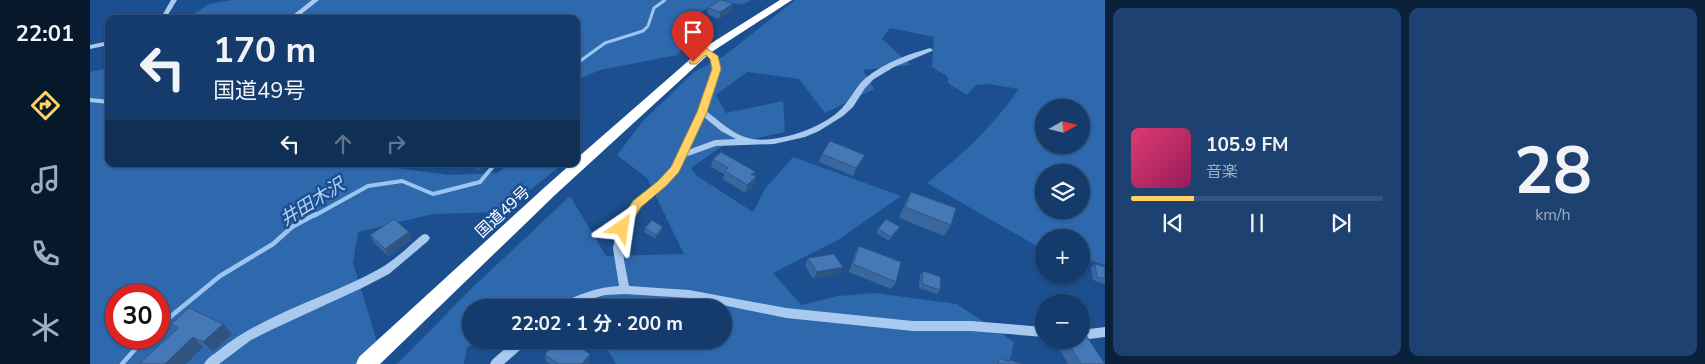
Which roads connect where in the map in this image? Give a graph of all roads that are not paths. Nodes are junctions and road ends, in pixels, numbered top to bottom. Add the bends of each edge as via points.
1 (174, 0) edge
2 (316, 0) edge
3 (786, 0) edge
4 (165, 15) edge
5 (296, 15) edge
6 (105, 44) edge
7 (90, 47) edge
8 (930, 50) dead end
9 (706, 51) junction
10 (90, 100) edge
11 (105, 102) edge
12 (702, 112) junction
13 (746, 141) junction
14 (682, 155) junction
15 (580, 164) edge
16 (577, 167) edge
17 (425, 238) dead end
18 (625, 290) junction
19 (579, 299) edge
20 (1035, 331) edge
21 (1105, 332) edge
22 (1090, 334) edge
23 (513, 349) edge
24 (210, 364) edge
25 (366, 364) edge
26 (496, 364) edge

1 - 4 street
2 - 5 street
3 - 9 highway, 国道49号
6 - 7 street
8 - 13 street via 869,78 850,105 825,126 794,137 759,143
9 - 12 street via 714,58 716,69
9 - 15 highway, 国道49号
10 - 11 street
12 - 13 street
12 - 14 street
13 - 14 street via 715,143
14 - 18 street via 675,169 637,204 622,228 618,248
16 - 25 highway, 国道49号
17 - 24 street via 381,274 257,332
18 - 19 street via 606,291
18 - 20 street via 689,294 786,313 913,326
21 - 22 street
23 - 26 street

